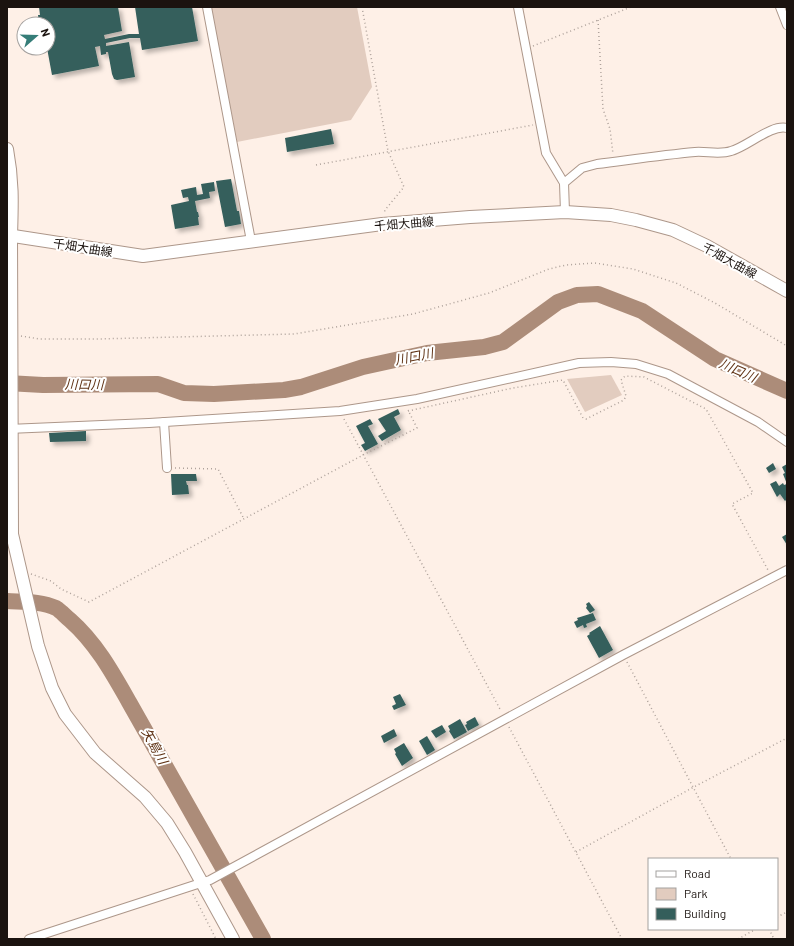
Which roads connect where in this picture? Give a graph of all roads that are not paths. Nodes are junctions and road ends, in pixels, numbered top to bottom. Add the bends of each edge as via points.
1 (207, 7) edge
2 (518, 7) edge
3 (780, 7) edge
4 (787, 25) edge
5 (787, 128) edge
6 (7, 149) edge
7 (564, 184) junction
8 (565, 212) junction
9 (9, 236) edge
10 (251, 241) junction
11 (787, 291) edge
12 (164, 422) junction
13 (10, 425) edge
14 (787, 442) edge
15 (167, 468) road end
16 (787, 570) edge
17 (206, 882) junction
18 (29, 939) edge
19 (233, 939) edge

1 - 10 street
2 - 7 street via 546,153
3 - 4 street
5 - 7 street via 767,132 730,152 697,151 597,164 582,168
6 - 9 street via 13,196
7 - 8 street
8 - 10 street, 千畑大曲線 via 382,224
8 - 11 street, 千畑大曲線 via 611,215 673,230 708,246
9 - 10 street, 千畑大曲線 via 143,256
9 - 13 street
12 - 13 street
12 - 14 street via 340,411 417,399 579,364 610,362 656,369 758,422
12 - 15 street
13 - 17 street via 12,534 38,646 52,688 65,714 95,753 145,797 168,823
16 - 17 street via 623,655
17 - 18 street
17 - 19 street

